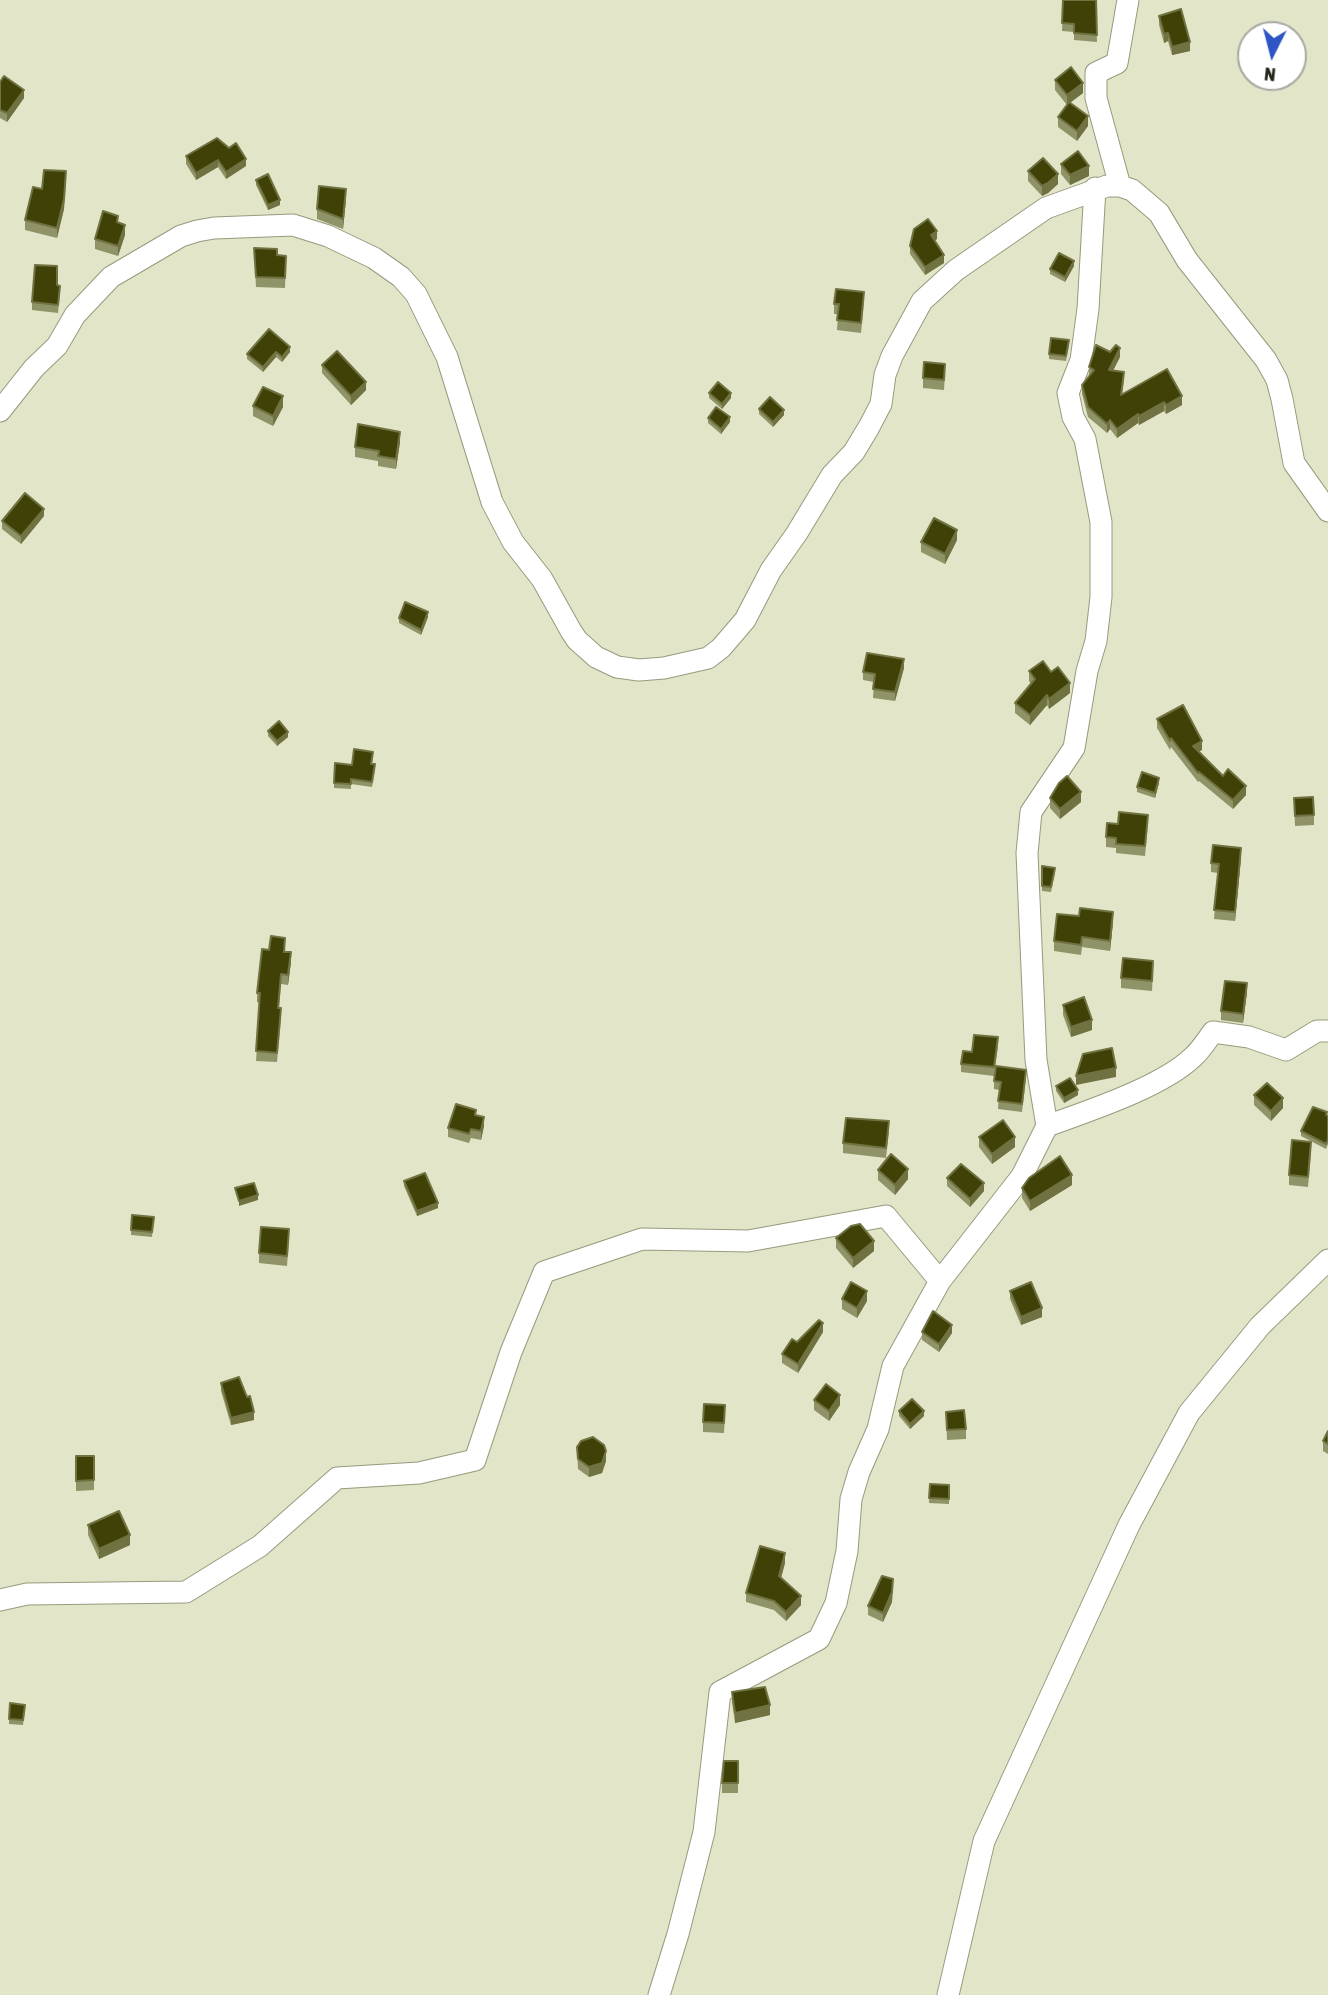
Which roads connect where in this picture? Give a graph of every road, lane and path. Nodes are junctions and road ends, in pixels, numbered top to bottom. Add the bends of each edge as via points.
1 (1128, 0) edge
2 (1120, 186) junction
3 (1096, 188) junction
4 (0, 411) edge
5 (1328, 511) edge
6 (1328, 1031) edge
7 (1047, 1126) junction
8 (1328, 1260) edge
9 (940, 1281) junction
10 (0, 1600) edge
11 (659, 1995) edge
12 (948, 1995) edge

1 - 2 street via 1117,63 1096,73 1096,98
2 - 3 street
2 - 5 street via 1132,190 1159,213 1187,260 1266,360 1277,380 1294,463
3 - 4 street via 1046,208 956,270 922,301 892,356 881,404 869,427 832,475 745,620 716,653 678,665 639,670 617,667 577,640 542,579 502,524 447,357 416,294 374,258 328,236 293,226 214,228 181,236 111,277
3 - 7 street via 1082,360 1068,393 1073,417 1085,439 1101,522 1100,608 1074,748 1031,812 1027,853 1036,1060
6 - 7 street via 1317,1031 1286,1050 1248,1037 1213,1032 1192,1058 1161,1079
7 - 9 street via 1022,1176
8 - 12 street via 1260,1326 1189,1413 1129,1525 984,1841
9 - 10 street via 886,1216 748,1241 642,1239 544,1272 475,1460 419,1473 337,1478 260,1546 186,1592 27,1594
9 - 11 street via 894,1366 878,1429 851,1499 836,1603 819,1639 720,1692 704,1832

